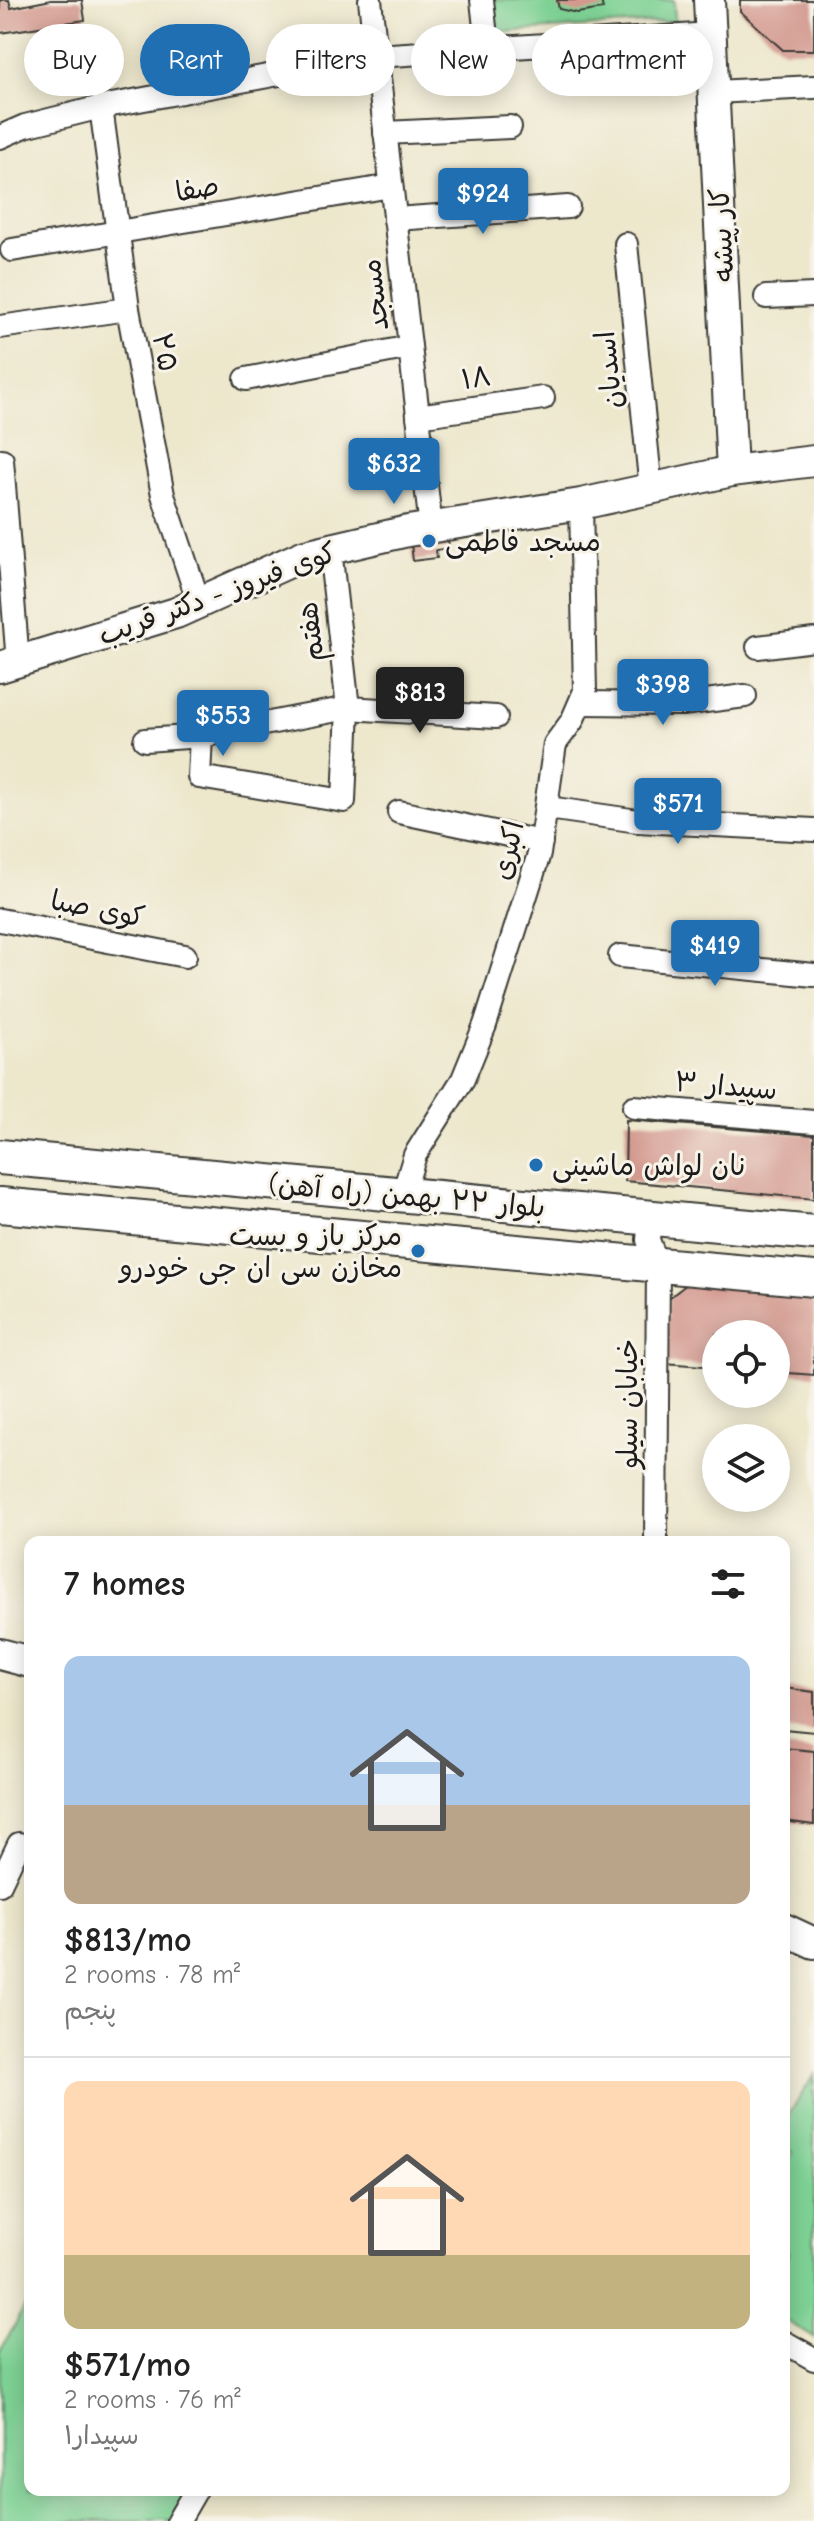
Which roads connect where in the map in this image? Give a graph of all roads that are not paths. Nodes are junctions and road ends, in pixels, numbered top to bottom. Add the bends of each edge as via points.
1 (370, 0) edge
2 (482, 0) edge
3 (709, 0) edge
4 (373, 24) edge
5 (485, 24) edge
6 (710, 24) edge
7 (713, 63) edge
8 (266, 76) edge
9 (814, 87) edge
10 (715, 92) junction
11 (381, 96) edge
12 (101, 107) junction
13 (510, 127) dead end
14 (385, 133) junction
15 (7, 134) edge
16 (391, 186) junction
17 (568, 207) dead end
18 (395, 219) junction
19 (117, 233) junction
20 (626, 244) dead end
21 (12, 250) dead end
22 (814, 295) edge
23 (766, 297) dead end
24 (128, 309) junction
25 (0, 327) edge
26 (410, 347) junction
27 (246, 379) dead end
28 (543, 398) dead end
29 (418, 416) junction
30 (2, 460) dead end
31 (814, 461) edge
32 (732, 471) junction
33 (651, 490) junction
34 (581, 504) junction
35 (431, 528) junction
36 (330, 549) junction
37 (199, 603) junction
38 (814, 640) edge
39 (758, 647) dead end
40 (9, 665) edge
41 (745, 696) dead end
42 (581, 703) junction
43 (348, 708) junction
44 (496, 717) dead end
45 (201, 736) junction
46 (145, 740) dead end
47 (548, 808) junction
48 (399, 812) dead end
49 (814, 830) edge
50 (541, 842) junction
51 (0, 920) edge
52 (185, 956) dead end
53 (620, 956) dead end
54 (814, 975) edge
55 (634, 1107) dead end
56 (814, 1122) edge
57 (0, 1157) edge
58 (403, 1194) junction
59 (0, 1205) edge
60 (650, 1217) junction
61 (814, 1233) edge
62 (658, 1266) junction
63 (814, 1279) edge
64 (656, 1536) edge
65 (0, 1654) edge
66 (24, 1660) edge
67 (0, 1831) edge
68 (24, 1848) edge
69 (0, 1884) edge
70 (790, 1932) edge
71 (814, 1943) edge
72 (790, 2345) edge
73 (814, 2359) edge
74 (193, 2496) edge
75 (178, 2521) edge

1 - 4 street, مسجد
2 - 5 street
3 - 6 main road, کار پیشه
7 - 10 main road, کار پیشه
8 - 12 street
9 - 10 street
10 - 32 main road, کار پیشه
11 - 14 street, مسجد
12 - 15 street
12 - 19 street, ۲۵
13 - 14 street
14 - 16 street, مسجد
16 - 18 street, مسجد
16 - 19 street, صفا
17 - 18 street
18 - 26 street, مسجد
19 - 21 street, صفا
19 - 24 street, ۲۵
20 - 33 street, اسدیان
22 - 23 street
24 - 25 street
24 - 37 street, ۲۵ via 163,495
26 - 27 street
26 - 29 street, مسجد
28 - 29 street, ۱۸
29 - 35 street, مسجد
30 - 40 street
31 - 32 main road, کوی فیروز - دکتر قریب
32 - 33 main road, کوی فیروز - دکتر قریب
33 - 34 main road, کوی فیروز - دکتر قریب
34 - 35 main road, کوی فیروز - دکتر قریب
34 - 42 street, اکبری via 587,652
35 - 36 main road, کوی فیروز - دکتر قریب
36 - 37 main road, کوی فیروز - دکتر قریب
36 - 43 street, هفتم
37 - 40 main road, کوی فیروز - دکتر قریب
38 - 39 street
41 - 42 street via 682,704
42 - 47 street, اکبری via 555,744
43 - 44 street
43 - 45 street
43 - 45 street, هفتم via 344,801 199,777
45 - 46 street
47 - 49 street via 638,821
47 - 50 street, اکبری
48 - 50 street
50 - 58 street, اکبری via 485,1025 463,1079 415,1155
51 - 52 street, کوی صبا
53 - 54 street
55 - 56 street, سپیدار ۳
57 - 58 main road, بلوار ۲۲ بهمن (راه آهن)
58 - 60 main road, بلوار ۲۲ بهمن (راه آهن)
59 - 62 main road, بلوار ۲۲ بهمن (راه آهن)
60 - 61 main road, بلوار ۲۲ بهمن (راه آهن)
60 - 62 street, خیابان سیلو via 648,1240
62 - 63 main road, بلوار ۲۲ بهمن (راه آهن)
62 - 64 street, خیابان سیلو
65 - 66 main road
67 - 68 street
68 - 69 street
70 - 71 main road
72 - 73 street
74 - 75 street

